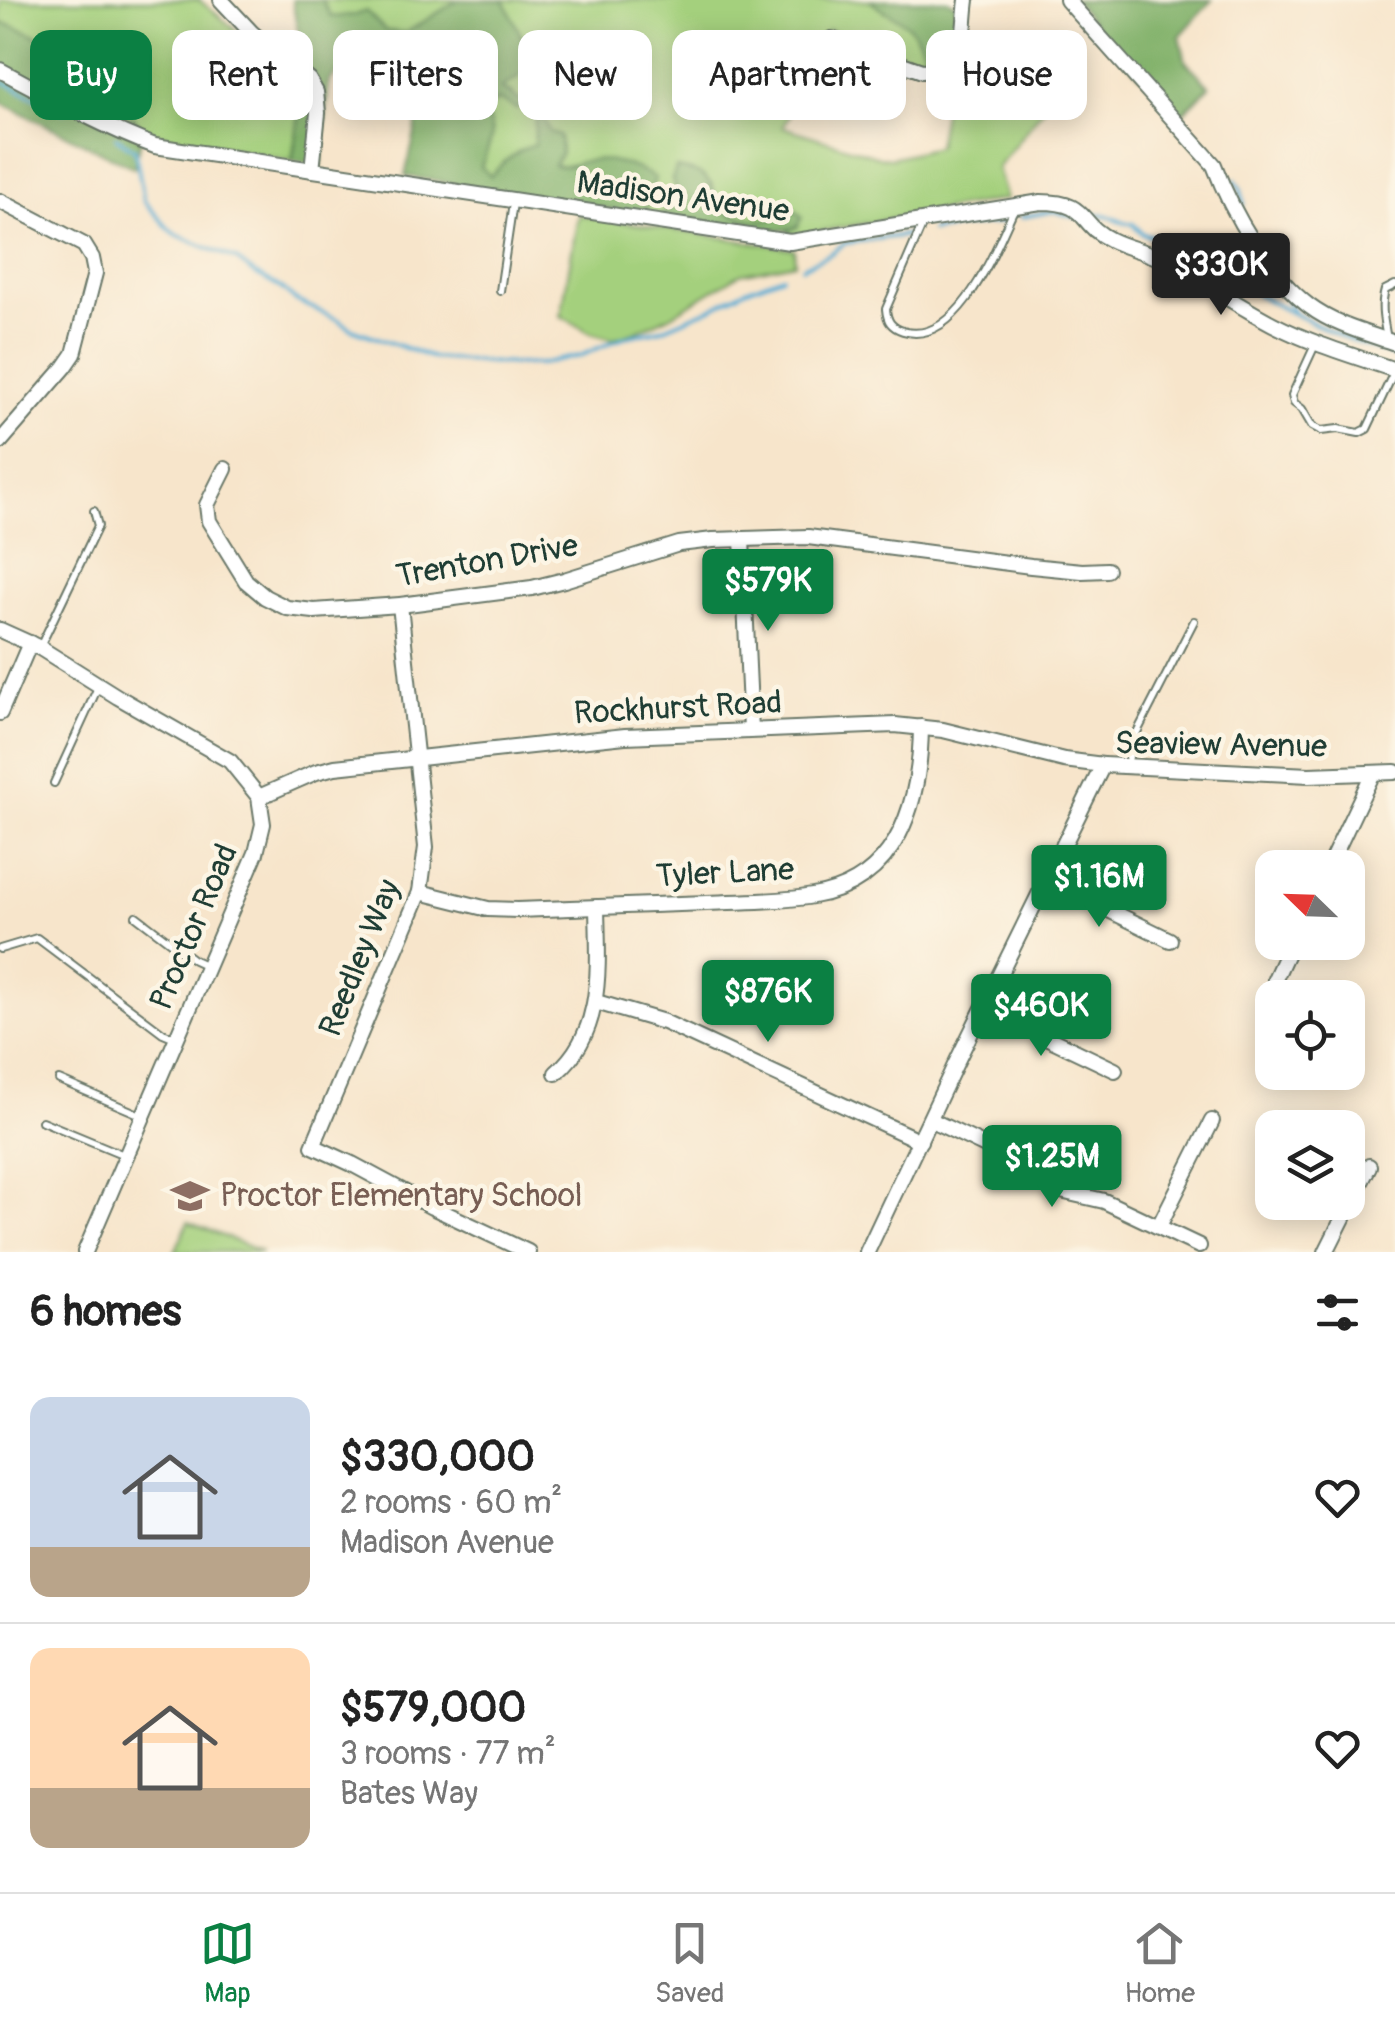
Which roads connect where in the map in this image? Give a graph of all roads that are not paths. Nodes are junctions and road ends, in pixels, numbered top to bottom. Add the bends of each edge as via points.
1 (221, 0) edge
2 (966, 0) edge
3 (1067, 0) edge
4 (906, 65) edge
5 (0, 70) edge
6 (312, 170) junction
7 (0, 200) edge
8 (514, 200) junction
9 (1016, 206) junction
10 (924, 220) junction
11 (1395, 285) edge
12 (500, 291) dead end
13 (1391, 342) edge
14 (1316, 344) junction
15 (1395, 370) edge
16 (0, 442) edge
17 (225, 469) dead end
18 (94, 511) dead end
19 (742, 539) junction
20 (1107, 570) dead end
21 (400, 605) junction
22 (1194, 621) dead end
23 (0, 630) edge
24 (35, 645) junction
25 (99, 685) junction
26 (0, 713) edge
27 (921, 727) junction
28 (750, 730) junction
29 (417, 759) junction
30 (1103, 765) junction
31 (1127, 766) junction
32 (1395, 772) edge
33 (1373, 774) junction
34 (54, 783) dead end
35 (259, 797) junction
36 (1337, 850) edge
37 (1047, 880) junction
38 (420, 892) junction
39 (597, 907) junction
40 (136, 916) dead end
41 (1170, 940) dead end
42 (0, 949) edge
43 (1284, 960) edge
44 (208, 966) junction
45 (1275, 979) dead end
46 (596, 1002) junction
47 (985, 1008) junction
48 (176, 1039) junction
49 (1114, 1070) dead end
50 (556, 1073) dead end
51 (59, 1080) dead end
52 (143, 1116) junction
53 (930, 1120) junction
54 (42, 1121) dead end
55 (1212, 1121) dead end
56 (920, 1141) junction
57 (126, 1156) junction
58 (1369, 1166) dead end
59 (1159, 1226) junction
60 (1199, 1246) dead end
61 (86, 1252) edge
62 (528, 1252) edge
63 (867, 1252) edge
64 (1326, 1252) edge

1 - 6 street via 316,92
2 - 4 street via 965,39 950,64 922,71
3 - 13 street via 1214,165 1245,231 1294,292 1326,316
5 - 6 street, Madison Avenue via 154,146
6 - 8 street, Madison Avenue
7 - 16 street via 84,245 95,273 74,354
8 - 10 street, Madison Avenue via 790,242
8 - 12 lane
9 - 10 street, Madison Avenue
9 - 10 lane via 975,290 937,327 915,333 894,327 886,309
9 - 14 street, Madison Avenue via 1070,205 1111,240 1160,258
11 - 13 lane via 1386,290 1382,309
14 - 15 street, Madison Avenue
14 - 15 lane via 1292,395 1321,431 1367,429
17 - 21 street, Trenton Drive via 208,505 209,520 246,582 265,597 314,612
18 - 24 lane via 98,526
19 - 20 street, Trenton Drive via 808,537
19 - 21 street, Trenton Drive via 679,544 532,588
19 - 28 street
21 - 29 street, Reedley Way
22 - 31 lane via 1133,740
23 - 24 street
24 - 25 street
24 - 26 street
25 - 34 lane
25 - 35 street via 230,761
27 - 28 street, Rockhurst Road
27 - 30 street, Rockhurst Road
27 - 39 street, Tyler Lane via 904,828 891,850 856,880 814,896
28 - 29 street, Rockhurst Road
29 - 35 street, Rockhurst Road via 326,769
29 - 38 street, Reedley Way via 426,847
30 - 31 street, Seaview Avenue
30 - 37 street, Seaview Avenue
31 - 33 street, Seaview Avenue
32 - 33 street, Seaview Avenue
33 - 36 street
35 - 44 street, Proctor Road via 261,838
37 - 41 street
37 - 47 street, Seaview Avenue
38 - 39 street, Tyler Lane via 488,909
38 - 62 street, Reedley Way via 313,1146
39 - 46 street
40 - 44 lane
42 - 48 lane via 37,938
43 - 45 street
44 - 48 street, Proctor Road
46 - 50 street via 582,1040
46 - 56 street via 664,1022
47 - 49 street
47 - 53 street, Seaview Avenue
48 - 52 street, Proctor Road
51 - 52 lane
52 - 57 street, Proctor Road
53 - 56 street, Seaview Avenue
53 - 59 street via 1065,1192 1104,1200
54 - 57 lane
55 - 59 street
56 - 63 street, Seaview Avenue
57 - 61 street, Proctor Road
58 - 64 street
59 - 60 street

